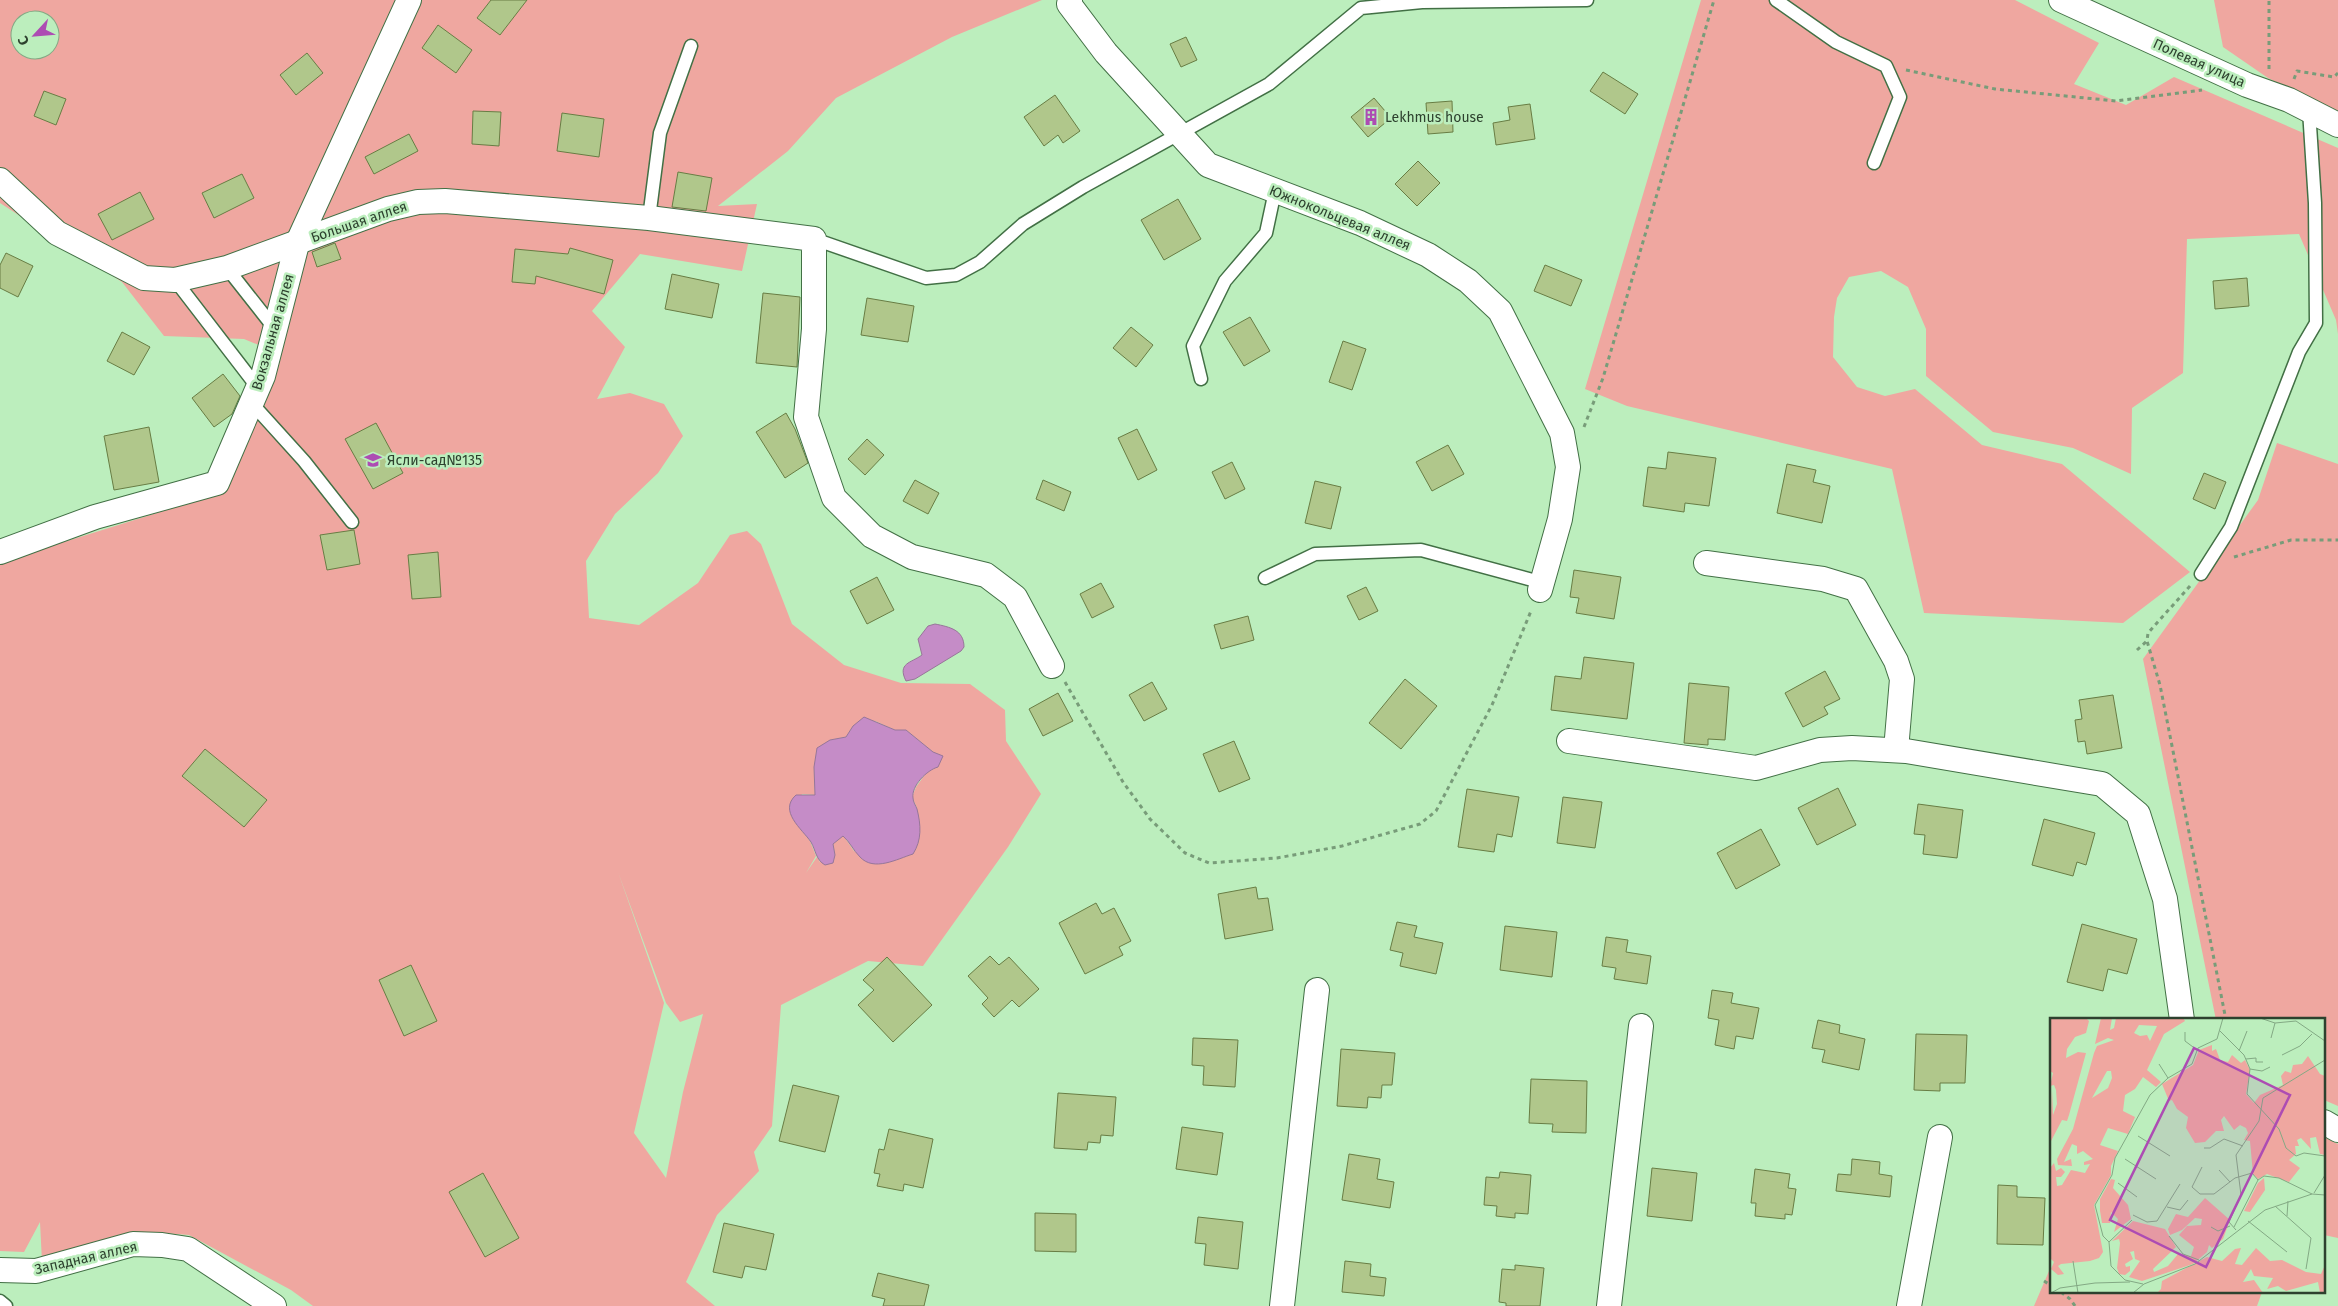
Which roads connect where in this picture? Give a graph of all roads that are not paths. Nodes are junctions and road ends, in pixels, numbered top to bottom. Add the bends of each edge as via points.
1 (409, 0) edge
2 (1070, 0) edge
3 (1587, 0) edge
4 (1776, 0) edge
5 (2061, 0) edge
6 (1361, 4) edge
7 (691, 46) dead end
8 (2288, 101) junction
9 (2338, 125) edge
10 (1178, 134) junction
11 (1874, 163) dead end
12 (0, 180) edge
13 (1275, 191) junction
14 (649, 218) junction
15 (814, 239) junction
16 (297, 244) junction
17 (227, 268) junction
18 (175, 280) junction
19 (275, 330) junction
20 (1201, 379) dead end
21 (256, 394) junction
22 (352, 522) dead end
23 (0, 552) edge
24 (1706, 563) dead end
25 (2201, 574) road end
26 (1265, 578) dead end
27 (1540, 586) joint
28 (1052, 666) road end
29 (1569, 741) dead end
30 (1896, 750) junction
31 (1317, 990) dead end
32 (2182, 1018) edge
33 (1641, 1026) dead end
34 (2326, 1123) edge
35 (2338, 1130) edge
36 (1940, 1137) dead end
37 (0, 1271) edge
38 (0, 1301) edge
39 (6, 1306) edge
40 (274, 1306) edge
41 (1282, 1306) edge
42 (1609, 1306) edge
43 (1909, 1306) edge

1 - 16 street, Вокзальная аллея
2 - 10 street, Южнокольцевая аллея via 1069,4 1106,53
3 - 6 lane
4 - 11 lane via 1836,42 1886,66 1900,97
5 - 8 street, Полевая улица
6 - 10 lane via 1269,84
7 - 14 lane via 660,134
8 - 9 street, Полевая улица
8 - 25 lane via 2315,203 2316,323 2298,352 2231,527
10 - 13 street, Южнокольцевая аллея via 1208,165
10 - 15 lane via 1023,224 980,262 956,275 926,278
12 - 18 street, Большая аллея via 57,232 144,278
13 - 20 lane via 1266,233 1225,281 1193,346
13 - 27 street, Южнокольцевая аллея via 1360,223 1428,254 1468,281 1500,311 1562,433 1568,467 1560,519
14 - 15 street, Большая аллея
14 - 16 street, Большая аллея via 446,201 418,202 388,209
15 - 28 street via 814,329 806,417 834,498 872,536 912,557 986,575 1015,597
16 - 17 street, Большая аллея
16 - 19 street, Вокзальная аллея
17 - 18 street, Большая аллея
17 - 19 lane
18 - 21 lane
19 - 21 street, Вокзальная аллея
21 - 22 lane via 256,409 304,461
21 - 23 street, Вокзальная аллея via 217,483 95,517
24 - 30 street via 1822,579 1856,589 1902,678
26 - 27 lane via 1315,554 1421,550
29 - 30 street via 1756,768 1820,750
30 - 32 street via 2102,784 2138,814 2165,899
31 - 41 street
33 - 42 street
34 - 35 street
36 - 43 street
37 - 40 street, Западная аллея via 36,1271 133,1244 162,1245 188,1249
38 - 39 lane

